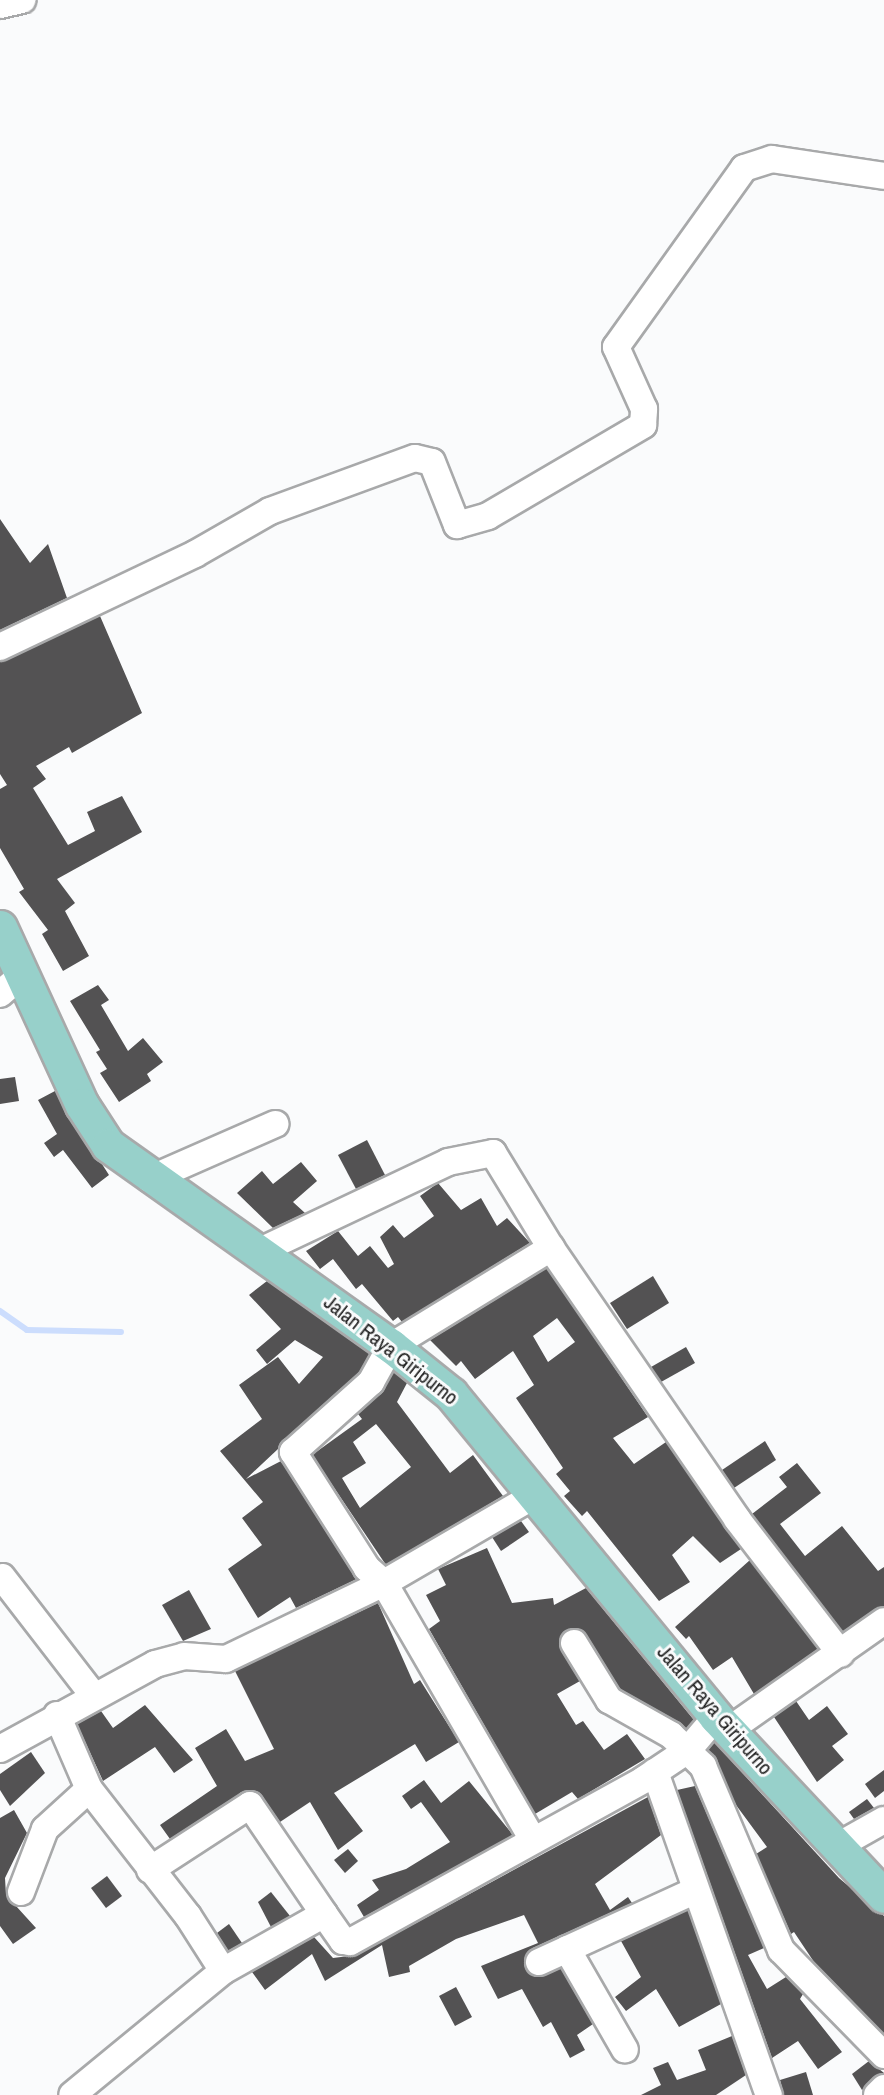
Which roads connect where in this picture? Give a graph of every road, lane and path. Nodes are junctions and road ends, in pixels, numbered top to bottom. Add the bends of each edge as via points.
1 (22, 0) edge
2 (0, 5) edge
3 (884, 176) edge
4 (0, 647) edge
5 (0, 927) edge
6 (12, 984) edge
7 (276, 1124) dead end
8 (150, 1179) junction
9 (551, 1248) junction
10 (258, 1252) junction
11 (391, 1346) junction
12 (537, 1494) junction
13 (2, 1577) dead end
14 (384, 1583) junction
15 (884, 1621) edge
16 (574, 1643) dead end
17 (841, 1654) junction
18 (94, 1696) junction
19 (57, 1715) junction
20 (723, 1723) junction
21 (0, 1749) edge
22 (675, 1759) junction
23 (89, 1790) junction
24 (884, 1820) edge
25 (533, 1840) junction
26 (836, 1847) junction
27 (150, 1870) junction
28 (694, 1891) junction
29 (21, 1892) dead end
30 (884, 1896) edge
31 (324, 1914) junction
32 (567, 1949) junction
33 (539, 1962) dead end
34 (223, 1971) junction
35 (625, 2050) dead end
36 (884, 2055) edge
37 (884, 2088) edge
38 (72, 2095) edge
39 (769, 2095) edge
40 (877, 2095) edge

1 - 2 street
3 - 4 street via 772,159 744,168 619,340 617,353 644,409 643,425 488,516 457,525 432,462 415,458 270,511 195,554
5 - 6 main road, Jalan Raya Giripurno
6 - 8 main road, Jalan Raya Giripurno via 88,1118 108,1145
7 - 8 street
8 - 10 main road, Jalan Raya Giripurno
9 - 10 street via 493,1153 448,1162
9 - 11 street
9 - 17 street via 737,1519
10 - 11 main road, Jalan Raya Giripurno
11 - 12 main road, Jalan Raya Giripurno via 463,1406
11 - 14 street via 367,1385 298,1443 293,1456 367,1568
12 - 14 street
12 - 20 main road, Jalan Raya Giripurno
13 - 18 street
14 - 18 street via 226,1659 184,1656 155,1664
14 - 25 street
15 - 17 street
16 - 22 street via 609,1700
17 - 20 street
18 - 19 street
19 - 21 street
19 - 23 street
20 - 22 street
20 - 26 main road, Jalan Raya Giripurno
22 - 25 street
22 - 28 street
22 - 36 street via 703,1766 781,1950
23 - 27 street
23 - 29 street via 45,1829
24 - 26 street
25 - 31 street via 350,1942 343,1941
26 - 30 main road, Jalan Raya Giripurno
27 - 31 street via 250,1805
27 - 34 street
28 - 32 street
28 - 39 street
31 - 34 street
32 - 33 street
32 - 35 street
34 - 38 street
37 - 40 street

